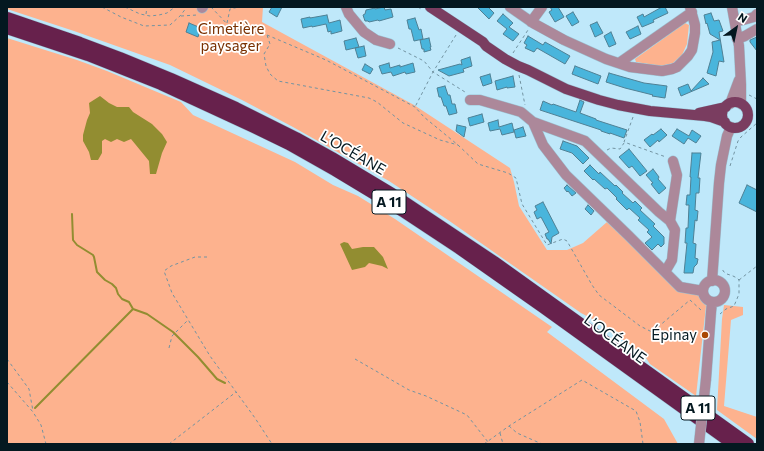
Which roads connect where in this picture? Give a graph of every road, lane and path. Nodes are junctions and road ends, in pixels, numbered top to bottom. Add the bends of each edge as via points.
1 (102, 7) edge
2 (125, 7) edge
3 (147, 7) edge
4 (176, 7) edge
5 (187, 7) edge
6 (205, 7) edge
7 (239, 7) edge
8 (346, 7) edge
9 (430, 7) edge
10 (510, 7) edge
11 (542, 7) edge
12 (732, 7) edge
13 (691, 10) edge
14 (757, 14) edge
15 (146, 15) junction
16 (180, 16) junction
17 (7, 18) edge
18 (734, 21) junction
19 (532, 22) junction
20 (227, 24) junction
21 (7, 28) edge
22 (757, 29) edge
23 (457, 33) dead end
24 (267, 35) junction
25 (737, 39) junction
26 (483, 42) junction
27 (390, 44) joint
28 (511, 55) junction
29 (619, 63) junction
30 (523, 71) junction
31 (433, 72) junction
32 (740, 74) junction
33 (757, 99) edge
34 (470, 100) joint
35 (757, 102) edge
36 (728, 105) junction
37 (743, 106) junction
38 (757, 106) edge
39 (415, 107) junction
40 (521, 112) junction
41 (633, 115) dead end
42 (691, 115) junction
43 (754, 119) edge
44 (533, 122) junction
45 (728, 125) junction
46 (624, 142) junction
47 (458, 145) junction
48 (598, 153) junction
49 (673, 161) joint
50 (729, 169) dead end
51 (670, 221) junction
52 (207, 257) dead end
53 (720, 265) dead end
54 (757, 266) edge
55 (665, 272) junction
56 (739, 280) junction
57 (712, 281) junction
58 (703, 291) junction
59 (712, 302) junction
60 (715, 314) junction
61 (188, 319) junction
62 (169, 348) dead end
63 (7, 359) edge
64 (355, 359) dead end
65 (7, 382) edge
66 (236, 392) junction
67 (33, 412) junction
68 (509, 426) junction
69 (500, 433) junction
70 (488, 442) junction
71 (46, 444) edge
72 (169, 444) edge
73 (272, 444) edge
74 (484, 444) edge
75 (488, 444) edge
76 (503, 444) edge
77 (542, 444) edge
78 (643, 444) edge
79 (699, 444) edge
80 (733, 444) edge
81 (748, 444) edge

1 - 16 path via 144,26 170,24
2 - 15 path
3 - 15 path
4 - 15 path via 167,13
5 - 16 path
6 - 16 path via 197,15
6 - 20 path
7 - 20 path via 230,9
8 - 27 street via 364,32 376,40
9 - 26 main road
10 - 19 street
11 - 19 street
12 - 18 street
13 - 29 street
13 - 29 street via 695,33 692,50 677,66 662,71
14 - 18 street
17 - 81 highway, L’OCÉANE / A 11 via 80,43 171,79 242,111 332,158 392,194 494,262
18 - 25 street
19 - 28 path
19 - 29 street via 564,40
20 - 24 path via 231,28
21 - 80 highway, L’OCÉANE / A 11 via 82,53 161,84 289,144 335,170 458,248
22 - 25 street
23 - 31 path
24 - 39 path via 326,60
24 - 47 path via 270,44 264,54 266,66 278,81 369,98 378,102 403,123 440,140
25 - 32 street
26 - 28 main road
26 - 30 main road
27 - 31 path via 424,61
28 - 30 main road
30 - 40 path via 525,105
30 - 42 main road via 566,89 610,103
31 - 34 path via 464,92
31 - 39 path
32 - 36 street
32 - 37 street
33 - 35 path
34 - 40 street via 480,100
36 - 37 main road via 736,102
36 - 42 main road
36 - 45 main road via 723,116
37 - 38 main road
37 - 43 main road
39 - 47 path
40 - 44 street
41 - 46 path
42 - 45 main road via 711,117
43 - 45 main road via 742,127
43 - 50 path via 738,141
44 - 48 street via 585,141
44 - 55 street via 543,145 566,175
45 - 57 street via 719,183
46 - 48 path via 620,150 611,148
46 - 49 path
47 - 60 path via 478,164 516,178 522,204 546,245 567,241 599,295 640,326 652,332 690,300 700,310
48 - 51 street
49 - 51 street via 677,175
51 - 55 street via 674,230 672,260
52 - 61 path via 195,257 164,271 172,293
53 - 56 path via 724,272
54 - 56 path
55 - 58 street via 680,287
56 - 60 path via 739,292 734,306
57 - 58 street via 706,284
57 - 59 street via 720,282 725,291 723,298
58 - 59 street via 705,297
59 - 60 street
60 - 79 street, bridge
61 - 62 path via 173,335
61 - 66 path
63 - 67 path via 29,389
64 - 70 path via 408,390 467,415
65 - 67 path
66 - 72 path
66 - 73 path
67 - 71 path via 41,425
68 - 69 path
68 - 77 path via 517,433
68 - 78 path via 582,380 636,411
69 - 70 path
69 - 76 path
70 - 74 path
70 - 75 path

